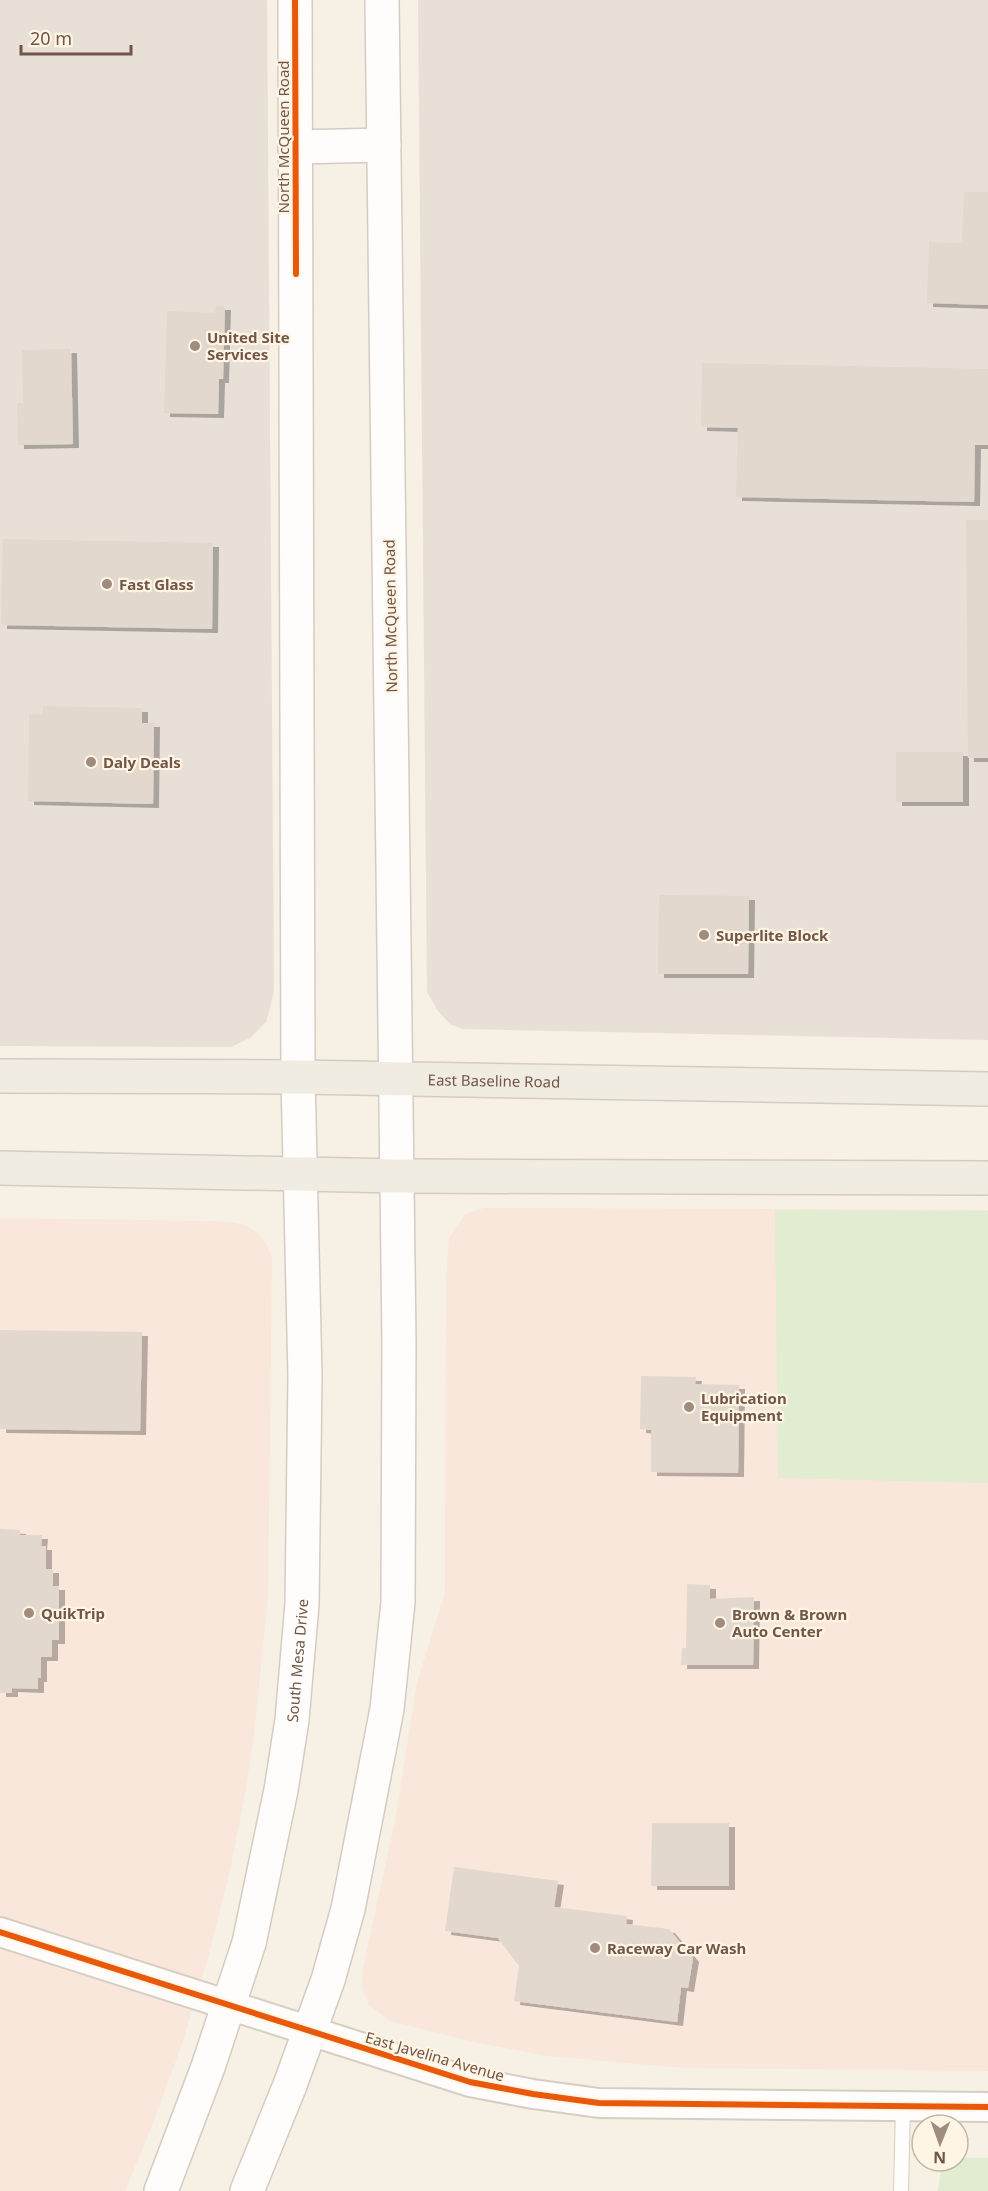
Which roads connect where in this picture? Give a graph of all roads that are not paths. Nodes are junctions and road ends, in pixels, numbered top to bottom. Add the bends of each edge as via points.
1 (295, 0) edge
2 (382, 0) edge
3 (384, 145) junction
4 (295, 147) junction
5 (0, 1076) edge
6 (298, 1077) junction
7 (396, 1079) junction
8 (988, 1089) edge
9 (299, 1111) joint
10 (0, 1168) edge
11 (300, 1173) junction
12 (397, 1176) junction
13 (988, 1178) edge
14 (0, 1932) edge
15 (229, 2004) junction
16 (309, 2031) junction
17 (903, 2106) junction
18 (988, 2107) edge
19 (161, 2191) edge
20 (247, 2191) edge
21 (902, 2191) edge

1 - 4 main road, North McQueen Road
2 - 3 main road, North McQueen Road
3 - 4 main road
3 - 7 main road, North McQueen Road
4 - 6 main road, North McQueen Road
5 - 6 main road, East Baseline Road
6 - 7 main road, East Baseline Road
6 - 9 main road, North McQueen Road
7 - 8 main road, East Baseline Road
7 - 12 main road, North McQueen Road
9 - 11 main road, South Mesa Drive
10 - 11 main road
11 - 12 main road
11 - 15 main road, South Mesa Drive via 305,1376 302,1604 292,1720 281,1790 249,1943
12 - 13 main road
12 - 16 main road via 398,1579 387,1709 348,1909
14 - 15 street, East Javelina Avenue
15 - 16 street, East Javelina Avenue
15 - 19 main road, South Mesa Drive
16 - 17 street, East Javelina Avenue via 470,2082 599,2103
16 - 20 main road
17 - 18 street, East Javelina Avenue
17 - 21 lane

